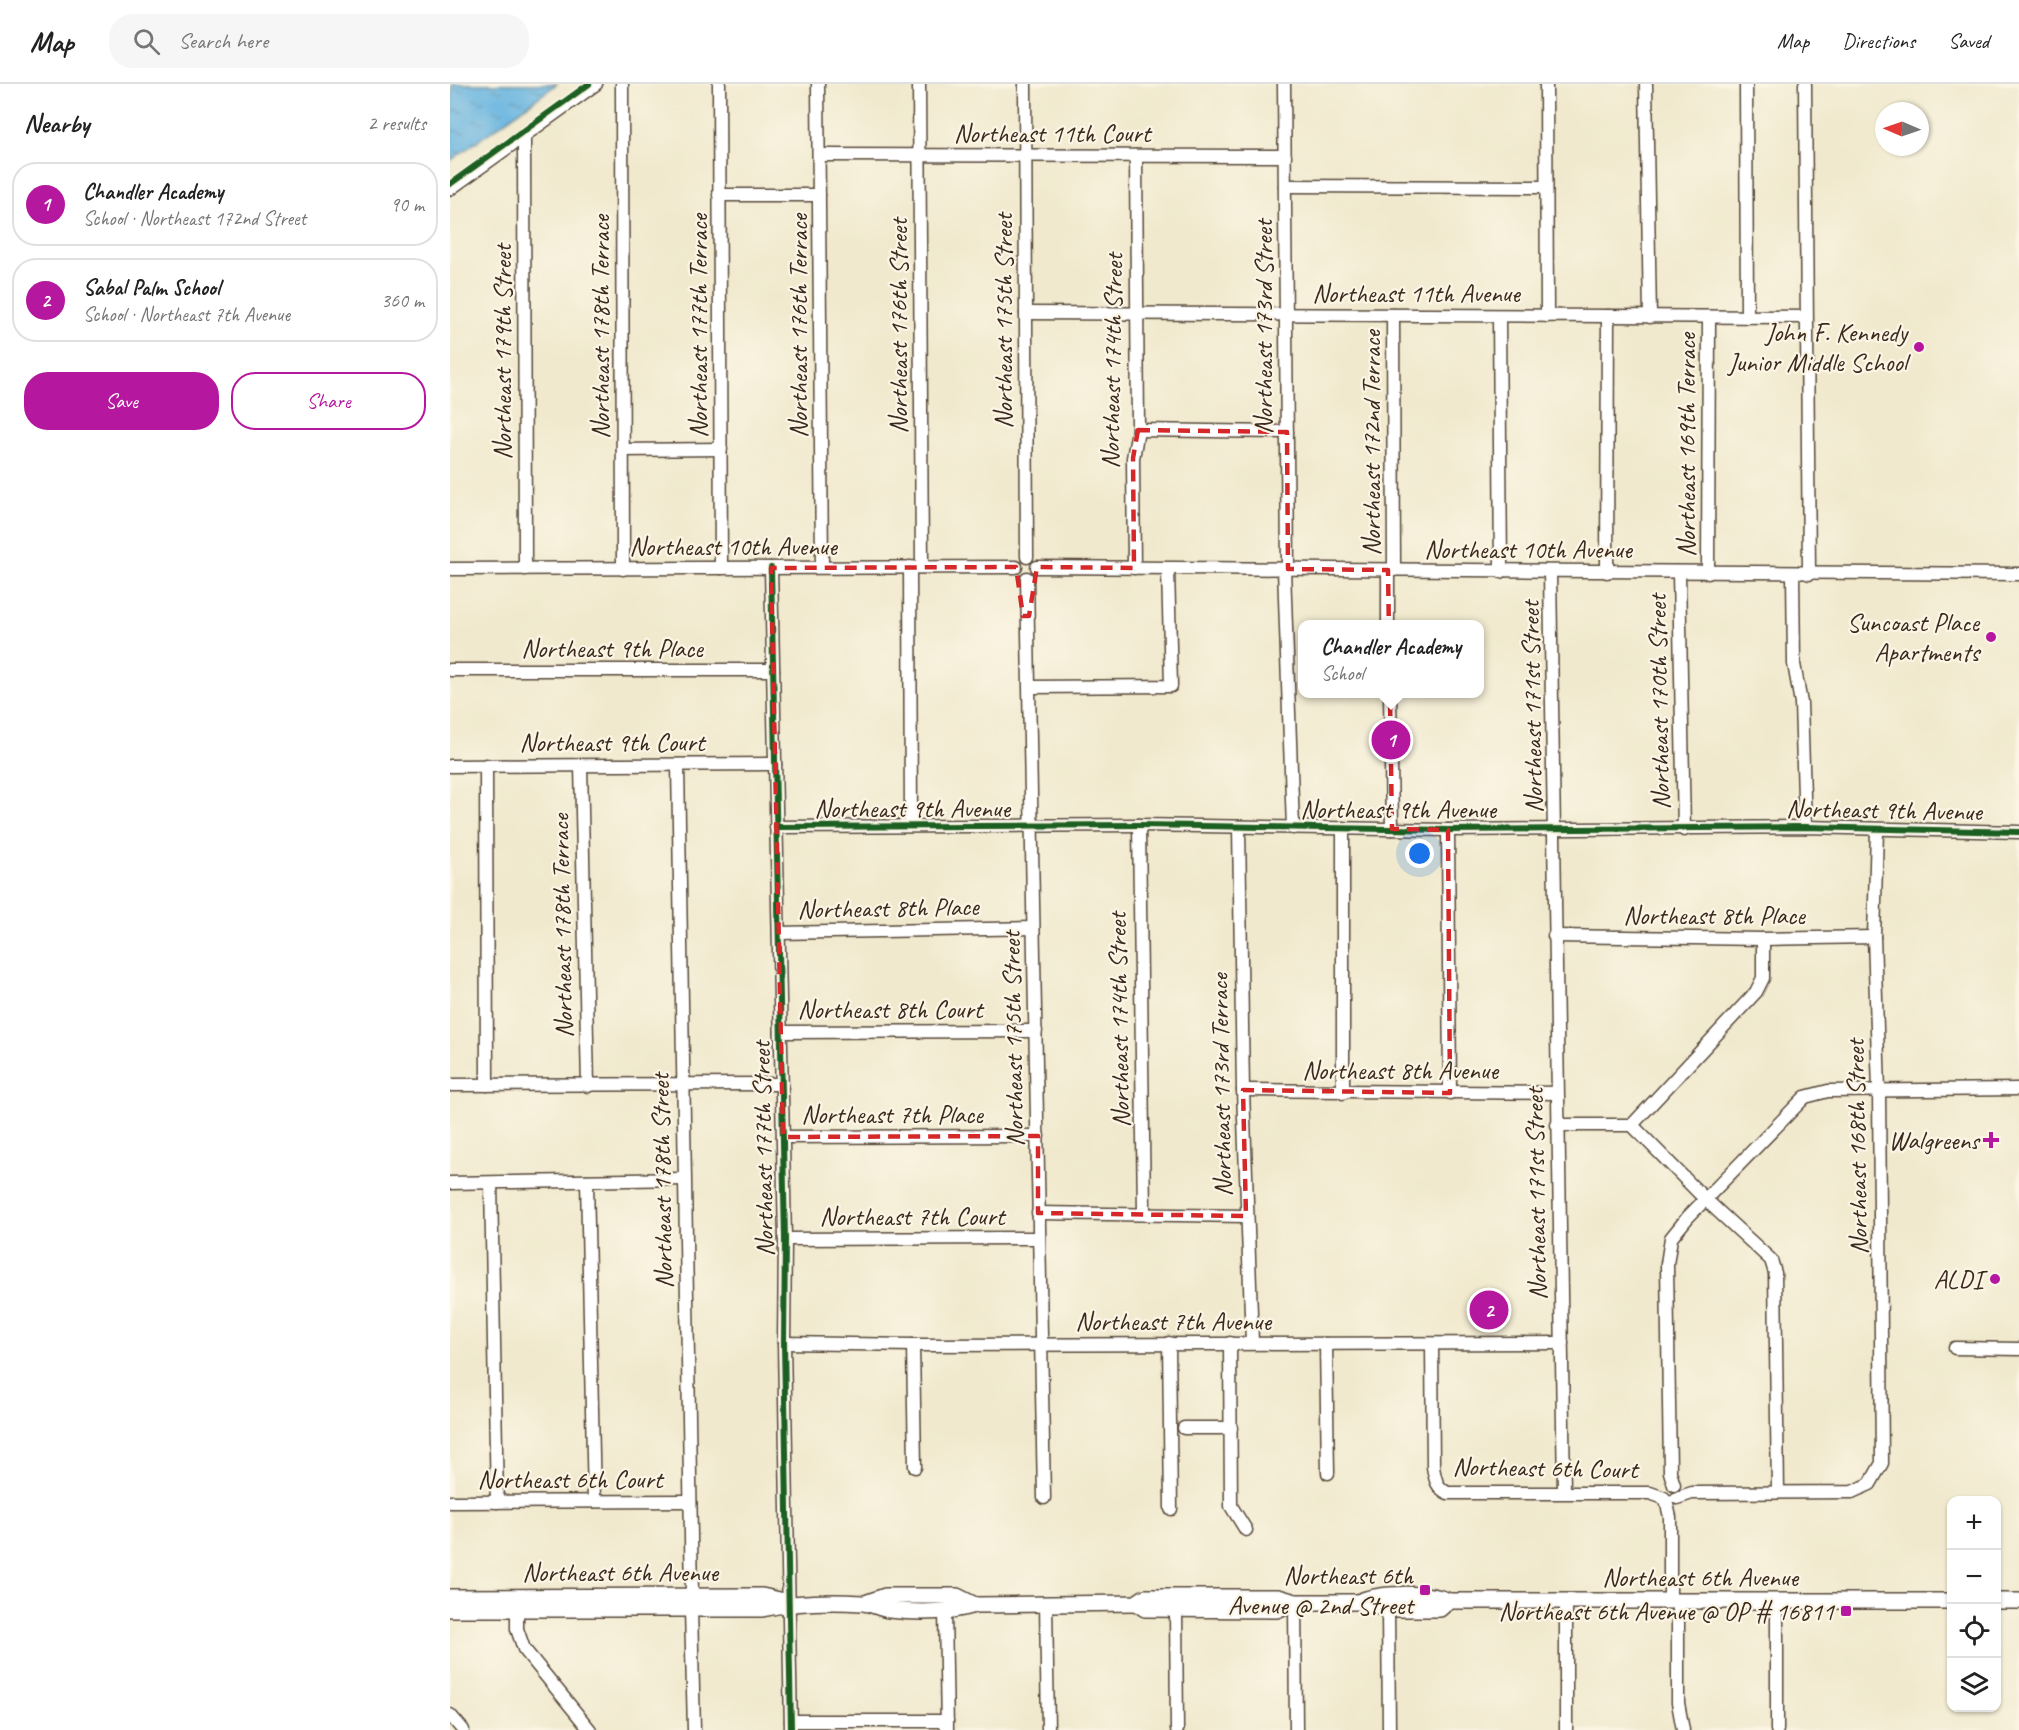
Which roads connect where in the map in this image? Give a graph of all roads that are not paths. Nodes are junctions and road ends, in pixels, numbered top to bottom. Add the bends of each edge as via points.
1 (596, 84) edge
2 (622, 84) edge
3 (719, 84) edge
4 (818, 84) edge
5 (919, 84) edge
6 (1025, 84) edge
7 (1284, 84) edge
8 (1546, 84) edge
9 (1646, 84) edge
10 (1746, 84) edge
11 (1805, 84) edge
12 (524, 136) junction
13 (819, 155) junction
14 (919, 155) junction
15 (1025, 155) junction
16 (1136, 156) junction
17 (1285, 156) junction
18 (1285, 186) junction
19 (1545, 188) junction
20 (450, 189) edge
21 (719, 195) junction
22 (819, 195) junction
23 (1026, 313) junction
24 (1138, 314) junction
25 (1286, 315) junction
26 (1393, 315) junction
27 (1499, 316) junction
28 (1547, 316) junction
29 (1608, 316) junction
30 (1650, 316) junction
31 (1709, 317) junction
32 (1747, 317) junction
33 (1806, 317) junction
34 (1138, 430) junction
35 (1287, 432) junction
36 (721, 449) junction
37 (622, 450) junction
38 (1027, 557) junction
39 (822, 567) junction
40 (916, 567) junction
41 (1016, 567) junction
42 (1037, 567) junction
43 (721, 568) junction
44 (771, 568) junction
45 (1134, 568) junction
46 (450, 569) edge
47 (525, 569) junction
48 (623, 569) junction
49 (1168, 569) junction
50 (1286, 569) junction
51 (1391, 570) junction
52 (1501, 572) junction
53 (1550, 572) junction
54 (1607, 572) junction
55 (1679, 573) junction
56 (1708, 573) junction
57 (1793, 573) junction
58 (1809, 573) junction
59 (2019, 574) edge
60 (1027, 578) junction
61 (1389, 620) edge
62 (450, 670) edge
63 (773, 670) junction
64 (1030, 687) junction
65 (1390, 698) edge
66 (775, 764) junction
67 (486, 765) junction
68 (580, 765) junction
69 (678, 765) junction
70 (450, 766) edge
71 (911, 825) junction
72 (1139, 825) junction
73 (1032, 827) junction
74 (1239, 827) junction
75 (1805, 827) junction
76 (776, 828) junction
77 (1293, 828) junction
78 (1343, 828) junction
79 (1553, 828) junction
80 (1392, 829) junction
81 (1448, 830) junction
82 (1684, 830) junction
83 (1877, 830) junction
84 (2019, 832) edge
85 (1034, 928) junction
86 (779, 933) junction
87 (1554, 936) junction
88 (1874, 937) junction
89 (1763, 939) junction
90 (1036, 1031) junction
91 (781, 1032) junction
92 (684, 1083) junction
93 (782, 1084) junction
94 (450, 1085) edge
95 (487, 1085) junction
96 (588, 1086) junction
97 (2019, 1089) edge
98 (1243, 1090) junction
99 (1879, 1090) junction
100 (1343, 1093) junction
101 (1450, 1093) junction
102 (1557, 1093) junction
103 (1557, 1125) junction
104 (1632, 1125) junction
105 (1038, 1136) junction
106 (783, 1137) junction
107 (684, 1179) junction
108 (587, 1181) junction
109 (491, 1182) junction
110 (450, 1183) edge
111 (1705, 1198) junction
112 (1038, 1213) junction
113 (1144, 1214) junction
114 (1246, 1216) junction
115 (1038, 1238) junction
116 (785, 1239) junction
117 (1252, 1342) junction
118 (784, 1343) junction
119 (1169, 1343) junction
120 (1230, 1343) junction
121 (1562, 1343) junction
122 (1041, 1344) junction
123 (1326, 1344) junction
124 (1432, 1344) junction
125 (913, 1345) junction
126 (1955, 1348) dead end
127 (2019, 1349) edge
128 (1184, 1428) dead end
129 (1231, 1428) junction
130 (915, 1467) dead end
131 (1328, 1473) dead end
132 (1564, 1491) junction
133 (1778, 1492) junction
134 (1670, 1493) junction
135 (1044, 1498) dead end
136 (690, 1501) junction
137 (450, 1502) edge
138 (497, 1502) junction
139 (594, 1502) junction
140 (1171, 1509) dead end
141 (1246, 1530) dead end
142 (450, 1597) edge
143 (1777, 1600) junction
144 (1449, 1601) junction
145 (1674, 1601) junction
146 (1947, 1601) edge
147 (2001, 1601) edge
148 (2019, 1601) edge
149 (1295, 1602) junction
150 (1358, 1602) junction
151 (1566, 1602) junction
152 (692, 1603) junction
153 (789, 1603) junction
154 (865, 1603) junction
155 (1136, 1603) junction
156 (1046, 1604) junction
157 (975, 1605) junction
158 (450, 1609) edge
159 (517, 1609) junction
160 (1176, 1609) junction
161 (1388, 1609) junction
162 (945, 1610) junction
163 (450, 1715) edge
164 (791, 1725) edge
165 (947, 1725) edge
166 (463, 1730) edge
167 (590, 1730) edge
168 (694, 1730) edge
169 (1048, 1730) edge
170 (1177, 1730) edge
171 (1296, 1730) edge
172 (1389, 1730) edge
173 (1566, 1730) edge
174 (1683, 1730) edge
175 (1777, 1730) edge

1 - 12 street
2 - 37 street, Northeast 178th Terrace
3 - 21 street, Northeast 177th Terrace
4 - 13 street, Northeast 176th Terrace
5 - 14 street, Northeast 176th Street
6 - 15 street, Northeast 175th Street
7 - 17 street, Northeast 173rd Street
8 - 19 street
9 - 30 street
10 - 32 street
11 - 33 street
12 - 20 street
12 - 47 street, Northeast 179th Street
13 - 14 street, Northeast 11th Court
13 - 22 street, Northeast 176th Terrace
14 - 15 street, Northeast 11th Court
14 - 40 street, Northeast 176th Street
15 - 16 street, Northeast 11th Court
15 - 23 street, Northeast 175th Street
16 - 17 street, Northeast 11th Court
16 - 24 street, Northeast 174th Street
17 - 18 street, Northeast 173rd Street
18 - 19 street
18 - 25 street, Northeast 173rd Street
19 - 28 street
21 - 22 street
21 - 36 street, Northeast 177th Terrace
22 - 39 street, Northeast 176th Terrace
23 - 24 street, Northeast 11th Avenue
23 - 38 street, Northeast 175th Street
24 - 25 street, Northeast 11th Avenue
24 - 34 street, Northeast 174th Street
25 - 26 street, Northeast 11th Avenue
25 - 35 street, Northeast 173rd Street
26 - 27 street, Northeast 11th Avenue
26 - 51 street, Northeast 172nd Terrace
27 - 28 street, Northeast 11th Avenue
27 - 52 street
28 - 29 street, Northeast 11th Avenue
29 - 30 street, Northeast 11th Avenue
29 - 54 street
30 - 31 street, Northeast 11th Avenue
31 - 32 street, Northeast 11th Avenue
31 - 56 street, Northeast 169th Terrace
32 - 33 street, Northeast 11th Avenue
33 - 58 street
34 - 35 street
34 - 45 street, Northeast 174th Street via 1133,458
35 - 50 street, Northeast 173rd Street
36 - 37 street
36 - 43 street, Northeast 177th Terrace
37 - 48 street, Northeast 178th Terrace
38 - 41 street via 1019,560
38 - 42 street
39 - 40 street, Northeast 10th Avenue
39 - 44 street, Northeast 10th Avenue
40 - 41 street, Northeast 10th Avenue
40 - 71 street, Northeast 176th Street
41 - 60 street via 1020,576
42 - 45 street, Northeast 10th Avenue
42 - 60 street via 1035,574
43 - 44 street, Northeast 10th Avenue
43 - 48 street, Northeast 10th Avenue
44 - 63 street, Northeast 177th Street
45 - 49 street, Northeast 10th Avenue
46 - 47 street, Northeast 10th Avenue
47 - 48 street, Northeast 10th Avenue
49 - 50 street, Northeast 10th Avenue
49 - 64 street via 1171,687
50 - 51 street, Northeast 10th Avenue
50 - 77 street, Northeast 173rd Street
51 - 52 street, Northeast 10th Avenue
51 - 61 street, Northeast 172nd Terrace
52 - 53 street, Northeast 10th Avenue
53 - 54 street, Northeast 10th Avenue
53 - 79 street, Northeast 171st Street
54 - 55 street, Northeast 10th Avenue
55 - 56 street, Northeast 10th Avenue
55 - 82 street, Northeast 170th Street
56 - 57 street, Northeast 10th Avenue
57 - 58 street, Northeast 10th Avenue
57 - 75 street via 1794,664 1801,703
58 - 59 street, Northeast 10th Avenue
60 - 64 street, Northeast 175th Street
62 - 63 street, Northeast 9th Place
63 - 66 street, Northeast 177th Street
64 - 73 street, Northeast 175th Street
65 - 80 street
66 - 69 street, Northeast 9th Court
66 - 76 street, Northeast 177th Street
67 - 68 street, Northeast 9th Court
67 - 70 street, Northeast 9th Court
67 - 95 street
68 - 69 street, Northeast 9th Court
68 - 96 street, Northeast 178th Terrace
69 - 92 street, Northeast 178th Street
71 - 73 street, Northeast 9th Avenue
71 - 76 street, Northeast 9th Avenue
72 - 73 street, Northeast 9th Avenue
72 - 74 street, Northeast 9th Avenue
72 - 113 street, Northeast 174th Street
73 - 85 street, Northeast 175th Street
74 - 77 street, Northeast 9th Avenue
74 - 98 street, Northeast 173rd Terrace
75 - 82 street, Northeast 9th Avenue
75 - 83 street, Northeast 9th Avenue
76 - 86 street, Northeast 177th Street
77 - 78 street, Northeast 9th Avenue
78 - 80 street, Northeast 9th Avenue
78 - 100 street
79 - 81 street, Northeast 9th Avenue
79 - 82 street, Northeast 9th Avenue
79 - 87 street, Northeast 171st Street
80 - 81 street, Northeast 9th Avenue
81 - 101 street
83 - 84 street, Northeast 9th Avenue
83 - 88 street, Northeast 168th Street
85 - 86 street, Northeast 8th Place
85 - 90 street, Northeast 175th Street
86 - 91 street, Northeast 177th Street
87 - 89 street, Northeast 8th Place
87 - 102 street, Northeast 171st Street
88 - 89 street, Northeast 8th Place
88 - 99 street, Northeast 168th Street
89 - 104 street via 1764,978 1756,992
90 - 91 street, Northeast 8th Court
90 - 105 street, Northeast 175th Street
91 - 93 street, Northeast 177th Street
92 - 93 street
92 - 96 street
92 - 107 street, Northeast 178th Street
93 - 106 street, Northeast 177th Street
94 - 95 street
95 - 96 street
97 - 99 street
98 - 100 street, Northeast 8th Avenue
98 - 114 street, Northeast 173rd Terrace
99 - 111 street via 1828,1091 1805,1097
99 - 133 street, Northeast 168th Street via 1882,1463 1870,1484 1852,1491
100 - 101 street, Northeast 8th Avenue
101 - 102 street, Northeast 8th Avenue
102 - 103 street, Northeast 171st Street
103 - 104 street
103 - 121 street, Northeast 171st Street
104 - 111 street
105 - 106 street, Northeast 7th Place
105 - 112 street, Northeast 175th Street
106 - 116 street, Northeast 177th Street
107 - 108 street
107 - 136 street, Northeast 178th Street
108 - 109 street
108 - 139 street
109 - 110 street
109 - 138 street
111 - 133 street via 1771,1260 1775,1273
111 - 134 street via 1671,1238 1667,1264
112 - 113 street, Northeast 7th Court
112 - 115 street, Northeast 175th Street
113 - 114 street, Northeast 7th Court
114 - 117 street, Northeast 173rd Terrace
115 - 116 street, Northeast 7th Court
115 - 122 street, Northeast 175th Street
116 - 118 street, Northeast 177th Street
117 - 120 street, Northeast 7th Avenue
117 - 123 street, Northeast 7th Avenue
118 - 125 street, Northeast 7th Avenue
118 - 153 street, Northeast 177th Street
119 - 120 street, Northeast 7th Avenue
119 - 122 street, Northeast 7th Avenue
119 - 140 street
120 - 129 street
121 - 124 street, Northeast 7th Avenue
121 - 132 street, Northeast 171st Street
122 - 125 street, Northeast 7th Avenue
122 - 135 street, Northeast 175th Street
123 - 124 street, Northeast 7th Avenue
123 - 131 street
124 - 132 street, Northeast 6th Court via 1433,1467 1439,1487 1448,1493
125 - 130 street
126 - 127 street
128 - 129 street
129 - 141 street via 1231,1506
132 - 134 street, Northeast 6th Court
133 - 134 street
134 - 145 street
136 - 139 street, Northeast 6th Court
136 - 152 street, Northeast 178th Street
137 - 138 street, Northeast 6th Court
138 - 139 street, Northeast 6th Court
142 - 152 main road, Northeast 6th Avenue
143 - 145 main road, Northeast 6th Avenue
143 - 146 main road, Northeast 6th Avenue
143 - 175 street
144 - 150 main road, Northeast 6th Avenue via 1438,1597 1372,1596
144 - 151 main road, Northeast 6th Avenue
144 - 161 main road, Northeast 6th Avenue via 1440,1609
145 - 151 main road, Northeast 6th Avenue
145 - 174 street via 1678,1703
147 - 148 main road
149 - 150 main road, Northeast 6th Avenue
149 - 155 main road, Northeast 6th Avenue via 1278,1597 1145,1597
149 - 160 main road, Northeast 6th Avenue via 1277,1610
149 - 171 street
150 - 161 main road, Northeast 6th Avenue
151 - 173 street
152 - 153 main road, Northeast 6th Avenue via 762,1596
152 - 159 main road, Northeast 6th Avenue
152 - 168 street, Northeast 178th Street
153 - 154 main road, Northeast 6th Avenue
153 - 164 street, Northeast 177th Street
154 - 157 main road, Northeast 6th Avenue via 885,1596 957,1596
154 - 162 main road, Northeast 6th Avenue via 887,1610
155 - 156 main road, Northeast 6th Avenue
155 - 160 main road, Northeast 6th Avenue via 1145,1609
156 - 157 main road, Northeast 6th Avenue
156 - 169 street
157 - 162 main road, Northeast 6th Avenue
158 - 159 main road, Northeast 6th Avenue
159 - 167 street via 517,1629 524,1649
160 - 170 street
161 - 172 street
162 - 165 street
163 - 166 street
164 - 165 street

